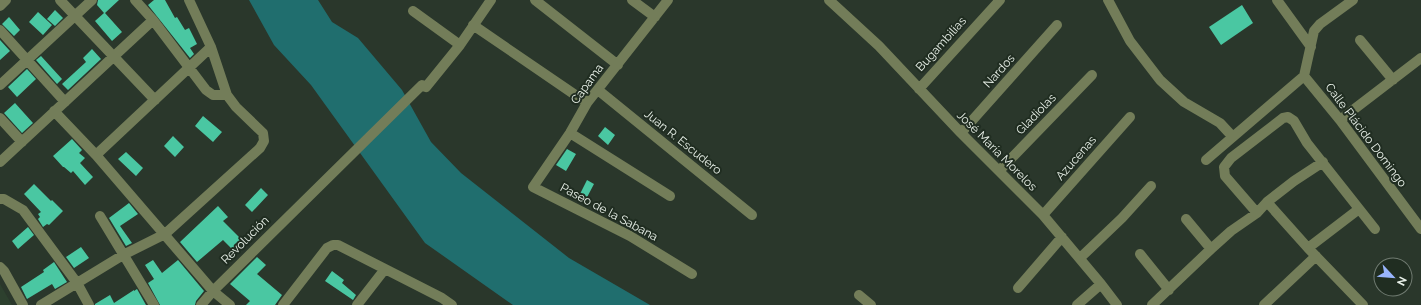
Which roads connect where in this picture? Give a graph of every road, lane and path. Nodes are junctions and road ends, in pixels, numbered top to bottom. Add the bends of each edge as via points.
1 (6, 0) edge
2 (60, 0) edge
3 (92, 0) edge
4 (135, 0) edge
5 (189, 0) edge
6 (491, 0) edge
7 (535, 0) edge
8 (632, 0) edge
9 (668, 0) edge
10 (829, 0) edge
11 (1000, 0) edge
12 (1108, 0) edge
13 (1277, 0) edge
14 (1353, 0) edge
15 (0, 6) edge
16 (413, 11) dead end
17 (75, 16) junction
18 (655, 17) junction
19 (153, 20) junction
20 (473, 25) junction
21 (1057, 25) dead end
22 (0, 30) edge
23 (1360, 40) dead end
24 (460, 45) junction
25 (211, 47) junction
26 (1311, 47) junction
27 (114, 57) junction
28 (1421, 58) edge
29 (28, 60) junction
30 (618, 65) junction
31 (190, 68) junction
32 (1092, 75) dead end
33 (1304, 76) junction
34 (1393, 80) junction
35 (0, 85) edge
36 (919, 89) junction
37 (598, 90) junction
38 (227, 95) junction
39 (155, 100) junction
40 (65, 102) junction
41 (587, 103) junction
42 (54, 111) junction
43 (1130, 117) dead end
44 (0, 118) edge
45 (1340, 120) junction
46 (961, 133) junction
47 (570, 134) junction
48 (1232, 136) junction
49 (22, 142) junction
50 (96, 155) junction
51 (1206, 160) dead end
52 (0, 162) edge
53 (1323, 162) junction
54 (999, 171) junction
55 (1151, 186) dead end
56 (533, 187) joint
57 (670, 196) dead end
58 (0, 198) edge
59 (1267, 202) junction
60 (1359, 209) junction
61 (1257, 213) junction
62 (752, 215) dead end
63 (100, 216) dead end
64 (1043, 216) junction
65 (1186, 219) dead end
66 (1375, 229) dead end
67 (1421, 229) edge
68 (165, 234) junction
69 (1062, 237) junction
70 (1308, 248) junction
71 (1211, 249) junction
72 (1140, 254) dead end
73 (123, 255) junction
74 (1316, 256) junction
75 (1080, 258) junction
76 (0, 267) edge
77 (384, 269) junction
78 (692, 274) dead end
79 (76, 283) junction
80 (1101, 284) junction
81 (1018, 288) dead end
82 (1169, 290) junction
83 (213, 291) junction
84 (858, 295) dead end
85 (439, 302) edge
86 (1361, 304) edge
87 (23, 305) edge
88 (41, 305) edge
89 (89, 305) edge
90 (154, 305) edge
91 (201, 305) edge
92 (230, 305) edge
93 (283, 305) edge
94 (357, 305) edge
95 (452, 305) edge
96 (871, 305) edge
97 (1077, 305) edge
98 (1117, 305) edge
99 (1152, 305) edge
100 (1264, 305) edge

1 - 15 street
2 - 17 street
3 - 17 street
4 - 19 street
5 - 25 street
6 - 20 street
7 - 30 street
8 - 18 street
9 - 18 street, Capama
10 - 36 street, José María Morelos via 871,38
11 - 36 street, Bugambilias
12 - 48 street via 1130,41 1160,80 1184,102 1220,123
13 - 26 street
14 - 26 street via 1314,30
16 - 24 street
17 - 27 street
17 - 29 street
18 - 30 street, Capama
19 - 27 street
19 - 31 street
20 - 24 street
20 - 41 street
21 - 46 street, Nardos
22 - 29 street
23 - 34 street
24 - 83 street, Revolución via 426,87 422,86
25 - 31 street
25 - 38 street
26 - 33 street
27 - 39 street
27 - 40 street
28 - 34 street
29 - 35 street
29 - 40 street
30 - 37 street, Capama
31 - 38 street via 206,90 213,95
31 - 39 street
32 - 54 street, Gladiolas
33 - 45 street, Calle Plácido Domingo
33 - 48 street
34 - 45 street
36 - 46 street, José María Morelos
37 - 41 street, Capama
37 - 62 street, Juan R. Escudero
38 - 68 street via 262,133 264,141 260,148
39 - 50 street
40 - 42 street
41 - 47 street, Capama
42 - 49 street
42 - 50 street
43 - 64 street, Azucenas
44 - 49 street
45 - 67 street, Calle Plácido Domingo
46 - 54 street, José María Morelos
47 - 56 street, Capama
47 - 57 street
48 - 51 street
49 - 52 street
50 - 68 street
53 - 59 street
53 - 60 street
53 - 61 street via 1307,143 1294,121 1288,117 1283,118 1231,158 1224,167 1225,176
54 - 64 street, José María Morelos
55 - 75 street
56 - 78 street, Paseo de la Sabana via 630,236
58 - 79 street via 23,210
59 - 61 street
59 - 70 street
60 - 66 street
60 - 70 street
61 - 71 street
63 - 73 street
64 - 69 street, José María Morelos
65 - 71 street
68 - 73 street
68 - 83 street
69 - 75 street, José María Morelos
69 - 81 street
70 - 74 street
71 - 82 street
72 - 82 street
73 - 79 street
73 - 90 street
74 - 86 street
74 - 100 street
75 - 80 street, José María Morelos
76 - 87 street
77 - 85 street
77 - 93 street via 338,245 333,245 327,248
77 - 94 street
79 - 88 street
79 - 89 street
80 - 97 street
80 - 98 street, José María Morelos
82 - 99 street
83 - 91 street, Revolución
83 - 92 street
84 - 96 street
85 - 95 street

